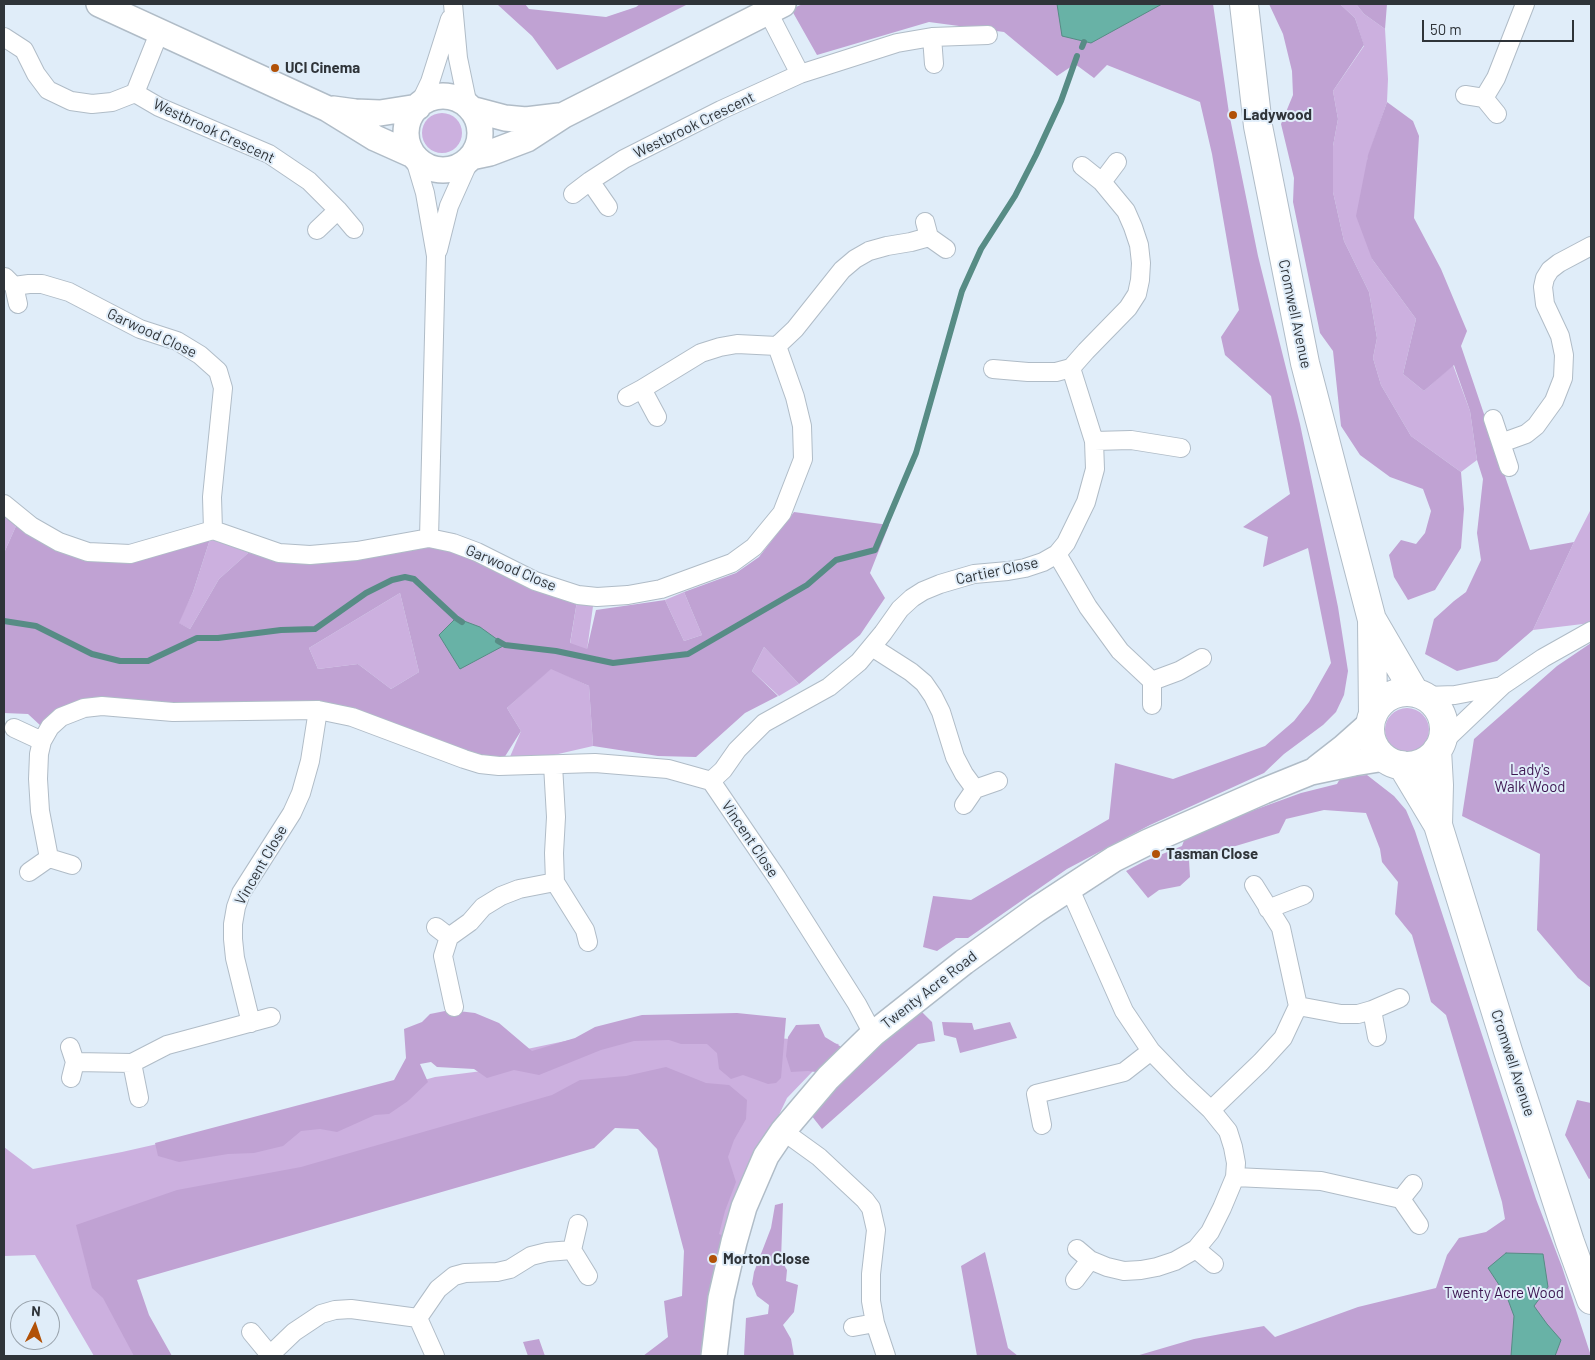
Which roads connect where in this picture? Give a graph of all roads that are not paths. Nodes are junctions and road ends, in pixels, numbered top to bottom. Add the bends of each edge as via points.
1 (99, 4) edge
2 (1244, 4) edge
3 (1525, 4) edge
4 (453, 7) edge
5 (775, 8) edge
6 (159, 33) junction
7 (988, 35) dead end
8 (4, 37) edge
9 (932, 37) junction
10 (934, 64) dead end
11 (800, 74) junction
12 (135, 93) junction
13 (1465, 95) dead end
14 (1484, 98) junction
15 (419, 106) junction
16 (470, 107) junction
17 (328, 109) junction
18 (1497, 114) dead end
19 (564, 115) junction
20 (414, 155) junction
21 (470, 158) junction
22 (1117, 162) dead end
23 (1082, 166) dead end
24 (590, 181) junction
25 (1102, 182) junction
26 (574, 194) dead end
27 (608, 207) dead end
28 (338, 210) junction
29 (354, 229) dead end
30 (317, 230) dead end
31 (1591, 246) edge
32 (946, 249) dead end
33 (436, 256) junction
34 (18, 304) dead end
35 (777, 346) junction
36 (1071, 368) junction
37 (993, 369) dead end
38 (657, 417) dead end
39 (1493, 419) dead end
40 (1094, 442) junction
41 (1501, 443) junction
42 (1181, 448) dead end
43 (1509, 467) dead end
44 (4, 504) edge
45 (213, 530) junction
46 (429, 538) junction
47 (1057, 554) junction
48 (1372, 620) junction
49 (1591, 631) edge
50 (872, 647) junction
51 (1203, 657) dead end
52 (1152, 681) junction
53 (1503, 685) junction
54 (1420, 694) junction
55 (1152, 705) dead end
56 (318, 710) junction
57 (1372, 719) junction
58 (14, 728) dead end
59 (42, 741) junction
60 (1439, 747) junction
61 (1394, 761) junction
62 (553, 765) junction
63 (1312, 772) junction
64 (712, 781) junction
65 (998, 781) dead end
66 (975, 789) junction
67 (964, 805) dead end
68 (1438, 825) junction
69 (48, 858) junction
70 (72, 865) dead end
71 (29, 872) dead end
72 (555, 882) junction
73 (1254, 886) dead end
74 (1069, 888) junction
75 (1304, 895) dead end
76 (1268, 909) junction
77 (588, 942) dead end
78 (1400, 998) dead end
79 (1298, 1006) junction
80 (454, 1007) dead end
81 (1372, 1010) junction
82 (272, 1017) dead end
83 (251, 1023) junction
84 (873, 1034) junction
85 (1377, 1037) dead end
86 (1152, 1051) junction
87 (72, 1062) dead end
88 (132, 1063) junction
89 (139, 1098) dead end
90 (1211, 1110) junction
91 (1042, 1125) dead end
92 (783, 1131) junction
93 (1234, 1176) junction
94 (1413, 1184) dead end
95 (1401, 1199) junction
96 (578, 1224) dead end
97 (1419, 1225) dead end
98 (1196, 1249) junction
99 (572, 1250) junction
100 (1214, 1264) dead end
101 (588, 1276) dead end
102 (1075, 1280) dead end
103 (1591, 1300) edge
104 (418, 1318) junction
105 (875, 1323) junction
106 (853, 1327) dead end
107 (251, 1332) dead end
108 (270, 1355) edge
109 (435, 1356) edge
110 (714, 1356) edge
111 (886, 1356) edge

1 - 6 street
2 - 48 main road, Cromwell Avenue via 1258,126 1305,363
3 - 14 street via 1499,71
4 - 15 street via 430,82
4 - 16 street via 460,71
5 - 11 street
5 - 19 street
6 - 12 street, Westbrook Crescent
6 - 17 street
7 - 9 street, Westbrook Crescent
8 - 12 street, Westbrook Crescent via 24,50 48,90 71,101 112,102
9 - 10 street
9 - 11 street, Westbrook Crescent via 897,43
11 - 24 street, Westbrook Crescent via 624,159
12 - 28 street, Westbrook Crescent via 159,107 269,154 310,181
13 - 14 street
14 - 18 street
15 - 16 street via 439,96 460,100
15 - 17 street via 380,113
15 - 20 street via 411,115 406,135
16 - 19 street via 505,118 526,120
16 - 21 street via 480,128 478,144
17 - 20 street via 375,138
19 - 21 street via 527,139
20 - 21 street via 435,169 448,170
20 - 33 street via 425,193
21 - 33 street via 449,206
22 - 25 street
23 - 25 street
24 - 26 street, Westbrook Crescent
24 - 27 street
25 - 36 street via 1126,211 1133,228 1140,254 1140,280 1137,294 1128,308
28 - 29 street, Westbrook Crescent
28 - 30 street
31 - 41 street via 1558,263 1550,270 1543,287 1564,355 1563,378 1554,401 1526,434
32 - 35 street via 927,230 911,242 869,251 855,259
33 - 46 street
34 - 45 street, Garwood Close via 10,282 42,284 69,292 140,329 177,341 218,371 223,388 212,496
35 - 38 street via 737,344 701,353 634,393
35 - 46 street, Garwood Close via 802,426 802,459 782,513 754,547 732,563 661,589 597,597 578,595 535,581 477,552
36 - 37 street via 1056,372
36 - 40 street, Cartier Close
39 - 41 street
40 - 42 street via 1131,440
40 - 47 street, Cartier Close via 1092,484 1078,520
41 - 43 street
44 - 45 street via 31,526 59,542 88,552 130,554
45 - 46 street, Garwood Close via 279,553 310,555 357,551
47 - 50 street, Cartier Close via 1025,568 974,574 923,591 900,609
47 - 52 street, Cartier Close via 1088,607 1120,651
48 - 54 main road, Cromwell Avenue
48 - 57 main road, Cromwell Avenue
49 - 53 street
50 - 64 street, Cartier Close via 829,687 764,723
50 - 66 street via 924,683 941,712 955,757
51 - 52 street
52 - 55 street
53 - 54 street via 1455,695
53 - 60 street
54 - 57 main road via 1399,693 1385,699
54 - 60 main road via 1434,703 1444,723
56 - 59 street via 173,712 102,706 84,708 61,717
56 - 62 street via 352,717 480,764
56 - 83 street, Vincent Close via 310,762 301,793 236,907 233,924 235,958
57 - 61 main road via 1373,742 1378,751
57 - 63 street, Twenty Acre Road
58 - 59 street
59 - 69 street via 39,754 40,811
60 - 61 main road via 1422,763 1412,765
60 - 68 main road, Cromwell Avenue
61 - 63 street, Twenty Acre Road via 1354,762
61 - 68 main road, Cromwell Avenue
62 - 64 street via 594,763 668,769
62 - 72 street
63 - 74 street, Twenty Acre Road via 1148,842
64 - 84 street, Vincent Close via 777,878
65 - 66 street
66 - 67 street
68 - 103 main road, Cromwell Avenue via 1508,1051
69 - 70 street
69 - 71 street
72 - 77 street via 585,930
72 - 80 street via 500,896 483,907 470,922 442,932 443,956
73 - 76 street
74 - 84 street, Twenty Acre Road via 964,962
74 - 86 street via 1124,1011
75 - 76 street
76 - 79 street via 1281,928
78 - 81 street
79 - 81 street via 1340,1014
79 - 90 street via 1283,1038
81 - 85 street
82 - 83 street
83 - 88 street via 167,1045
84 - 92 street, Twenty Acre Road via 828,1078
86 - 90 street
86 - 91 street via 1124,1072 1036,1094
87 - 88 street
88 - 89 street
90 - 93 street via 1228,1131 1236,1163
92 - 105 street via 818,1157 871,1208 876,1230 871,1274
92 - 110 street, Twenty Acre Road via 766,1156 739,1225 721,1298
93 - 95 street via 1321,1181
93 - 98 street via 1210,1232
94 - 95 street
95 - 97 street
96 - 99 street
98 - 100 street
98 - 102 street via 1175,1261 1141,1270 1107,1267 1083,1254
99 - 101 street
99 - 104 street via 531,1256 510,1269 497,1272 454,1276 438,1289
104 - 108 street via 351,1309 335,1310 308,1322
104 - 109 street
105 - 106 street
105 - 111 street
107 - 108 street

